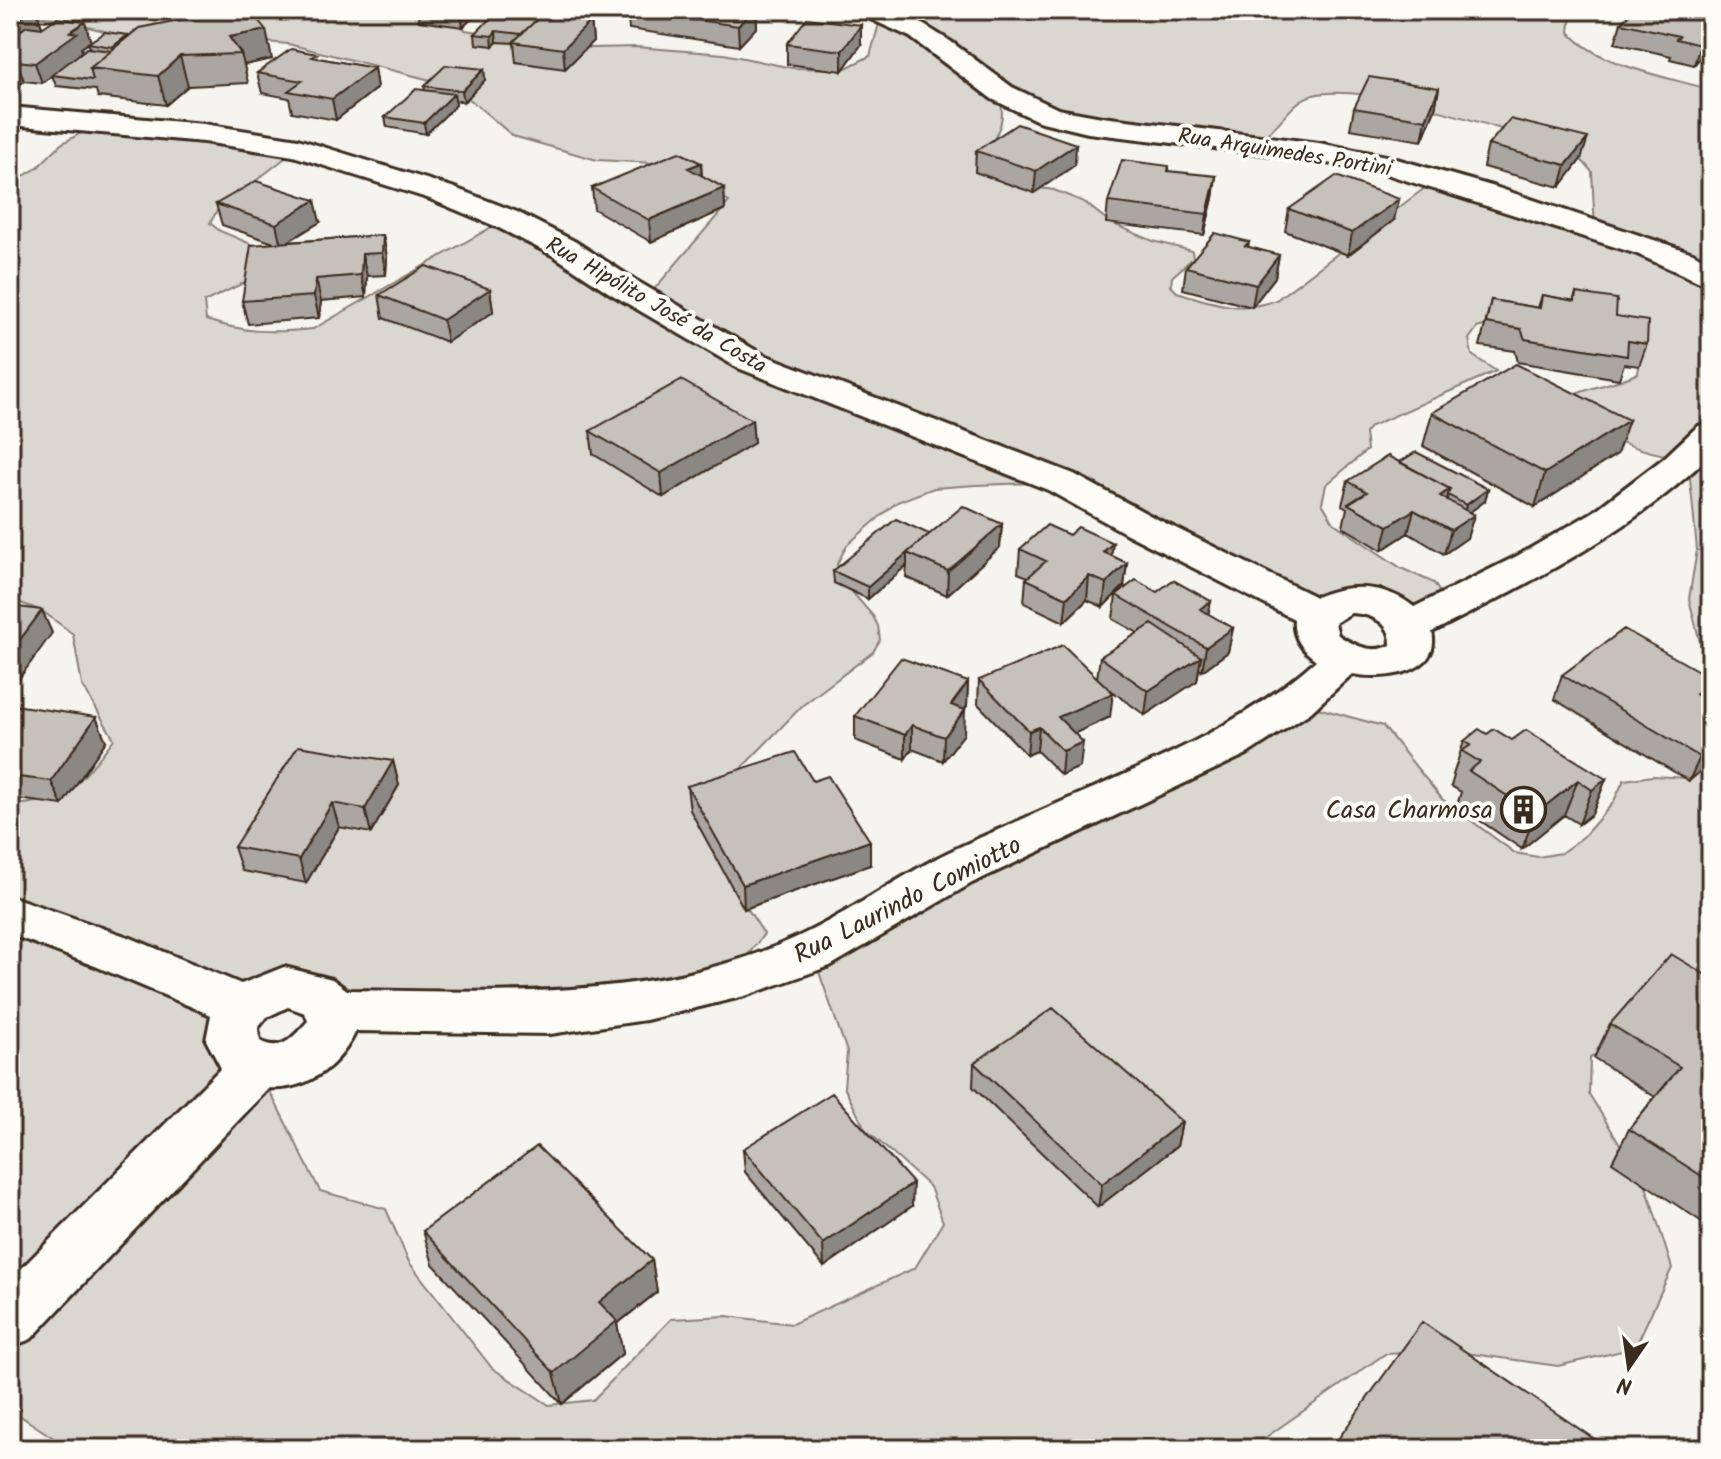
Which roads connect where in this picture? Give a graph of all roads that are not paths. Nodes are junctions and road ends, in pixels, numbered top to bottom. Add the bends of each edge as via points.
1 (873, 10) edge
2 (10, 116) edge
3 (1711, 277) edge
4 (1711, 434) edge
5 (1317, 614) junction
6 (1410, 626) junction
7 (1343, 659) junction
8 (10, 915) edge
9 (244, 1007) junction
10 (332, 1010) junction
11 (257, 1066) junction
12 (10, 1320) edge

1 - 3 street, Rua Arquimedes Portini via 922,33 1020,105 1050,116 1322,152 1397,168 1648,248
2 - 5 street, Rua Hipólito José da Costa via 204,133 298,148 441,193 565,249 750,361 1061,482
4 - 6 street via 1636,500 1573,544
5 - 6 street via 1337,603 1364,600 1383,605
5 - 7 street via 1316,637
6 - 7 street via 1414,639 1399,660 1362,664
7 - 10 street, Rua Laurindo Comiotto via 1296,702 1231,743 955,870 812,952 727,982 550,1013
8 - 9 street
9 - 10 street via 284,987 323,996
9 - 11 street via 233,1024 231,1042 239,1057
10 - 11 street via 332,1029 302,1060 280,1067
11 - 12 street

